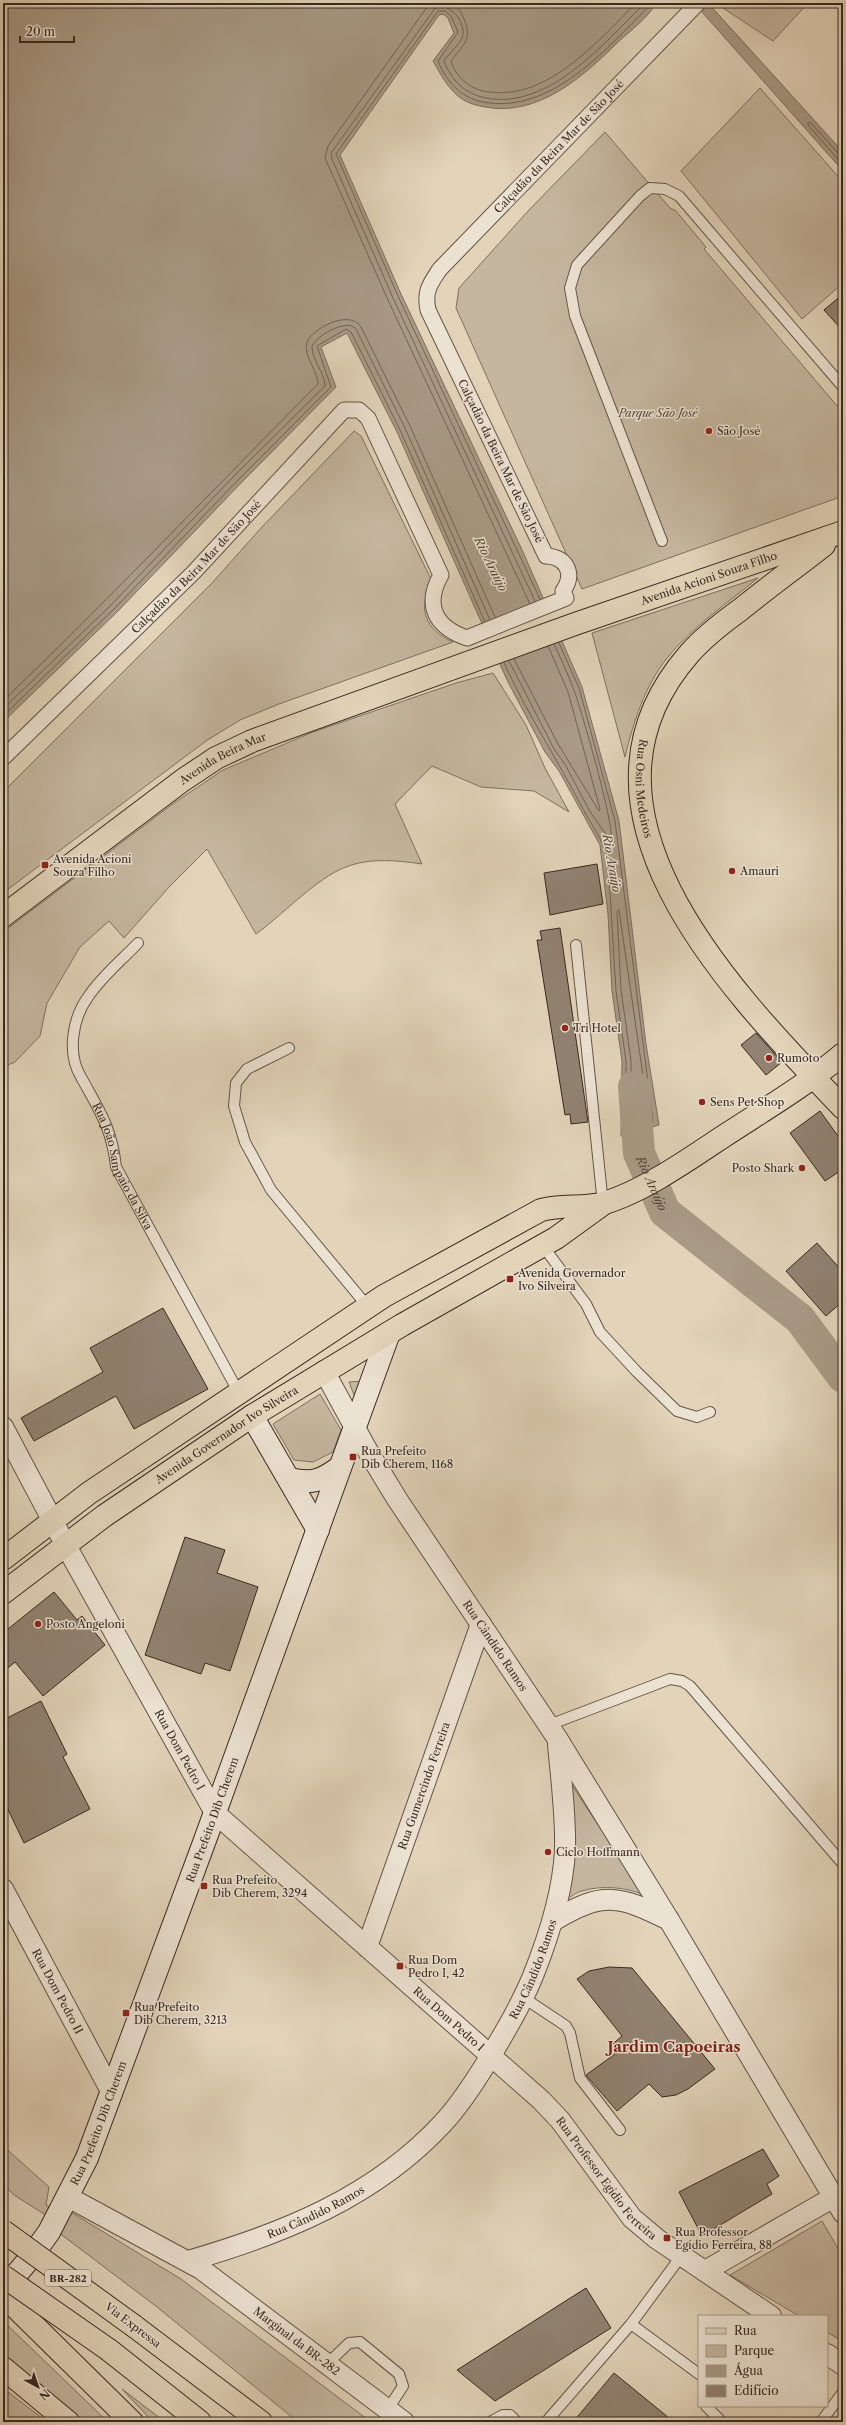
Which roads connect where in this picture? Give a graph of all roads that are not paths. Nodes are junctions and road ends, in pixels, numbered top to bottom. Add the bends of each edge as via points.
1 (698, 3) edge
2 (843, 387) edge
3 (842, 532) edge
4 (662, 541) dead end
5 (475, 660) joint
6 (3, 758) edge
7 (3, 916) edge
8 (138, 943) dead end
9 (576, 945) dead end
10 (289, 1048) dead end
11 (843, 1054) edge
12 (813, 1078) junction
13 (843, 1108) edge
14 (603, 1204) junction
15 (543, 1246) junction
16 (368, 1307) junction
17 (389, 1333) junction
18 (324, 1371) junction
19 (239, 1393) junction
20 (710, 1412) dead end
21 (252, 1416) junction
22 (3, 1427) edge
23 (354, 1427) junction
24 (340, 1467) junction
25 (289, 1479) junction
26 (53, 1520) junction
27 (318, 1530) junction
28 (65, 1544) junction
29 (3, 1559) edge
30 (3, 1593) edge
31 (481, 1624) junction
32 (553, 1732) junction
33 (215, 1813) junction
34 (843, 1864) edge
35 (3, 1889) edge
36 (669, 1920) junction
37 (553, 1921) junction
38 (367, 1947) junction
39 (524, 1998) junction
40 (491, 2055) junction
41 (112, 2093) junction
42 (620, 2130) dead end
43 (68, 2198) junction
44 (838, 2205) edge
45 (3, 2231) edge
46 (682, 2255) junction
47 (188, 2261) junction
48 (705, 2271) junction
49 (3, 2276) edge
50 (3, 2290) edge
51 (3, 2295) edge
52 (764, 2314) edge
53 (630, 2324) junction
54 (828, 2355) edge
55 (326, 2364) junction
56 (843, 2365) edge
57 (3, 2368) edge
58 (698, 2373) edge
59 (843, 2392) edge
60 (707, 2407) edge
61 (388, 2409) junction
62 (68, 2422) edge
63 (132, 2422) edge
64 (200, 2422) edge
65 (261, 2422) edge
66 (404, 2422) edge
67 (490, 2422) edge
68 (517, 2422) edge
69 (546, 2422) edge
70 (722, 2422) edge
71 (821, 2422) edge

1 - 6 street, Calçadão da Beira Mar de São José via 440,269 425,297 428,310 546,556 562,560 567,567 570,575 563,591 566,598 467,638 451,632 442,624 435,612 435,587 441,575 368,418 359,410 344,410 194,572
2 - 4 lane via 679,196 665,189 650,188 640,196 577,265 570,288 575,316
3 - 5 main road, Avenida Acioni Souza Filho
3 - 12 main road, Rua Osni Medeiros via 723,623 689,654 665,687 650,719 642,746 639,776 641,806 648,837 672,897 693,931 734,986
5 - 7 main road, Avenida Beira Mar via 316,717 216,758
8 - 19 lane, Rua João Sampaio da Silva via 88,997 77,1021 72,1052 80,1076 102,1112 114,1145 116,1167
9 - 14 lane
10 - 16 lane via 247,1069 236,1083 234,1106 245,1142 272,1190
11 - 12 main road, Avenida Governador Ivo Silveira
12 - 13 main road, Rua Osni Medeiros
12 - 14 main road, Avenida Governador Ivo Silveira via 686,1161 623,1196
14 - 15 main road, Avenida Governador Ivo Silveira
14 - 16 main road, Avenida Governador Ivo Silveira via 554,1206 542,1210
15 - 17 main road, Avenida Governador Ivo Silveira
15 - 20 lane via 586,1304 600,1332 637,1372 677,1411 697,1417
16 - 19 main road, Avenida Governador Ivo Silveira
17 - 18 main road, Avenida Governador Ivo Silveira
17 - 23 main road, Rua Prefeito Dib Cherem
18 - 21 main road, Avenida Governador Ivo Silveira
18 - 23 street, Rua Cândido Ramos
19 - 21 main road
19 - 26 main road, Avenida Governador Ivo Silveira
21 - 25 main road
21 - 28 main road, Avenida Governador Ivo Silveira
22 - 26 street, Rua Dom Pedro I
23 - 24 main road, Rua Prefeito Dib Cherem
23 - 31 street, Rua Cândido Ramos via 397,1499
24 - 25 main road via 325,1478 307,1483
24 - 27 main road, Rua Prefeito Dib Cherem
25 - 27 main road
26 - 28 street, Rua Dom Pedro I
26 - 29 main road, Avenida Governador Ivo Silveira
27 - 33 main road, Rua Prefeito Dib Cherem
28 - 30 main road, Avenida Governador Ivo Silveira
28 - 33 street, Rua Dom Pedro I
31 - 32 street, Rua Cândido Ramos
31 - 38 street, Rua Gumercindo Ferreira
32 - 34 lane via 670,1679 682,1681 690,1686
32 - 36 street
32 - 37 street, Rua Cândido Ramos via 564,1807 565,1851
33 - 38 street, Rua Dom Pedro I
33 - 41 main road, Rua Prefeito Dib Cherem
35 - 41 street, Rua Dom Pedro II
36 - 37 street via 635,1903 612,1899 578,1906
36 - 44 street
37 - 39 street, Rua Cândido Ramos
38 - 40 street, Rua Dom Pedro I
39 - 40 street, Rua Cândido Ramos
39 - 42 lane via 566,2026 570,2032 580,2078
40 - 46 street, Rua Professor Egídio Ferreira via 525,2084 560,2120 632,2218 657,2239
40 - 47 street, Rua Cândido Ramos via 444,2123 417,2149 372,2184 326,2210 278,2232
41 - 43 main road, Rua Prefeito Dib Cherem via 87,2158
43 - 47 street
43 - 50 main road, Rua Prefeito Dib Cherem via 32,2257
44 - 48 street
45 - 65 main road, Via Expressa / BR-282, bridge
46 - 48 street, Rua Professor Egídio Ferreira
46 - 53 lane
47 - 55 street, Marginal da BR-282
48 - 52 street, Rua Professor Egídio Ferreira
49 - 64 main road, BR-282, bridge via 109,2350
51 - 63 main road
53 - 58 lane
53 - 69 lane
54 - 56 street
55 - 61 street, Marginal da BR-282
55 - 61 lane via 349,2343 360,2342 399,2374 402,2380 403,2386
57 - 62 main road
59 - 71 lane
60 - 70 lane
61 - 66 street, Marginal da BR-282
67 - 68 lane via 503,2415 510,2415

